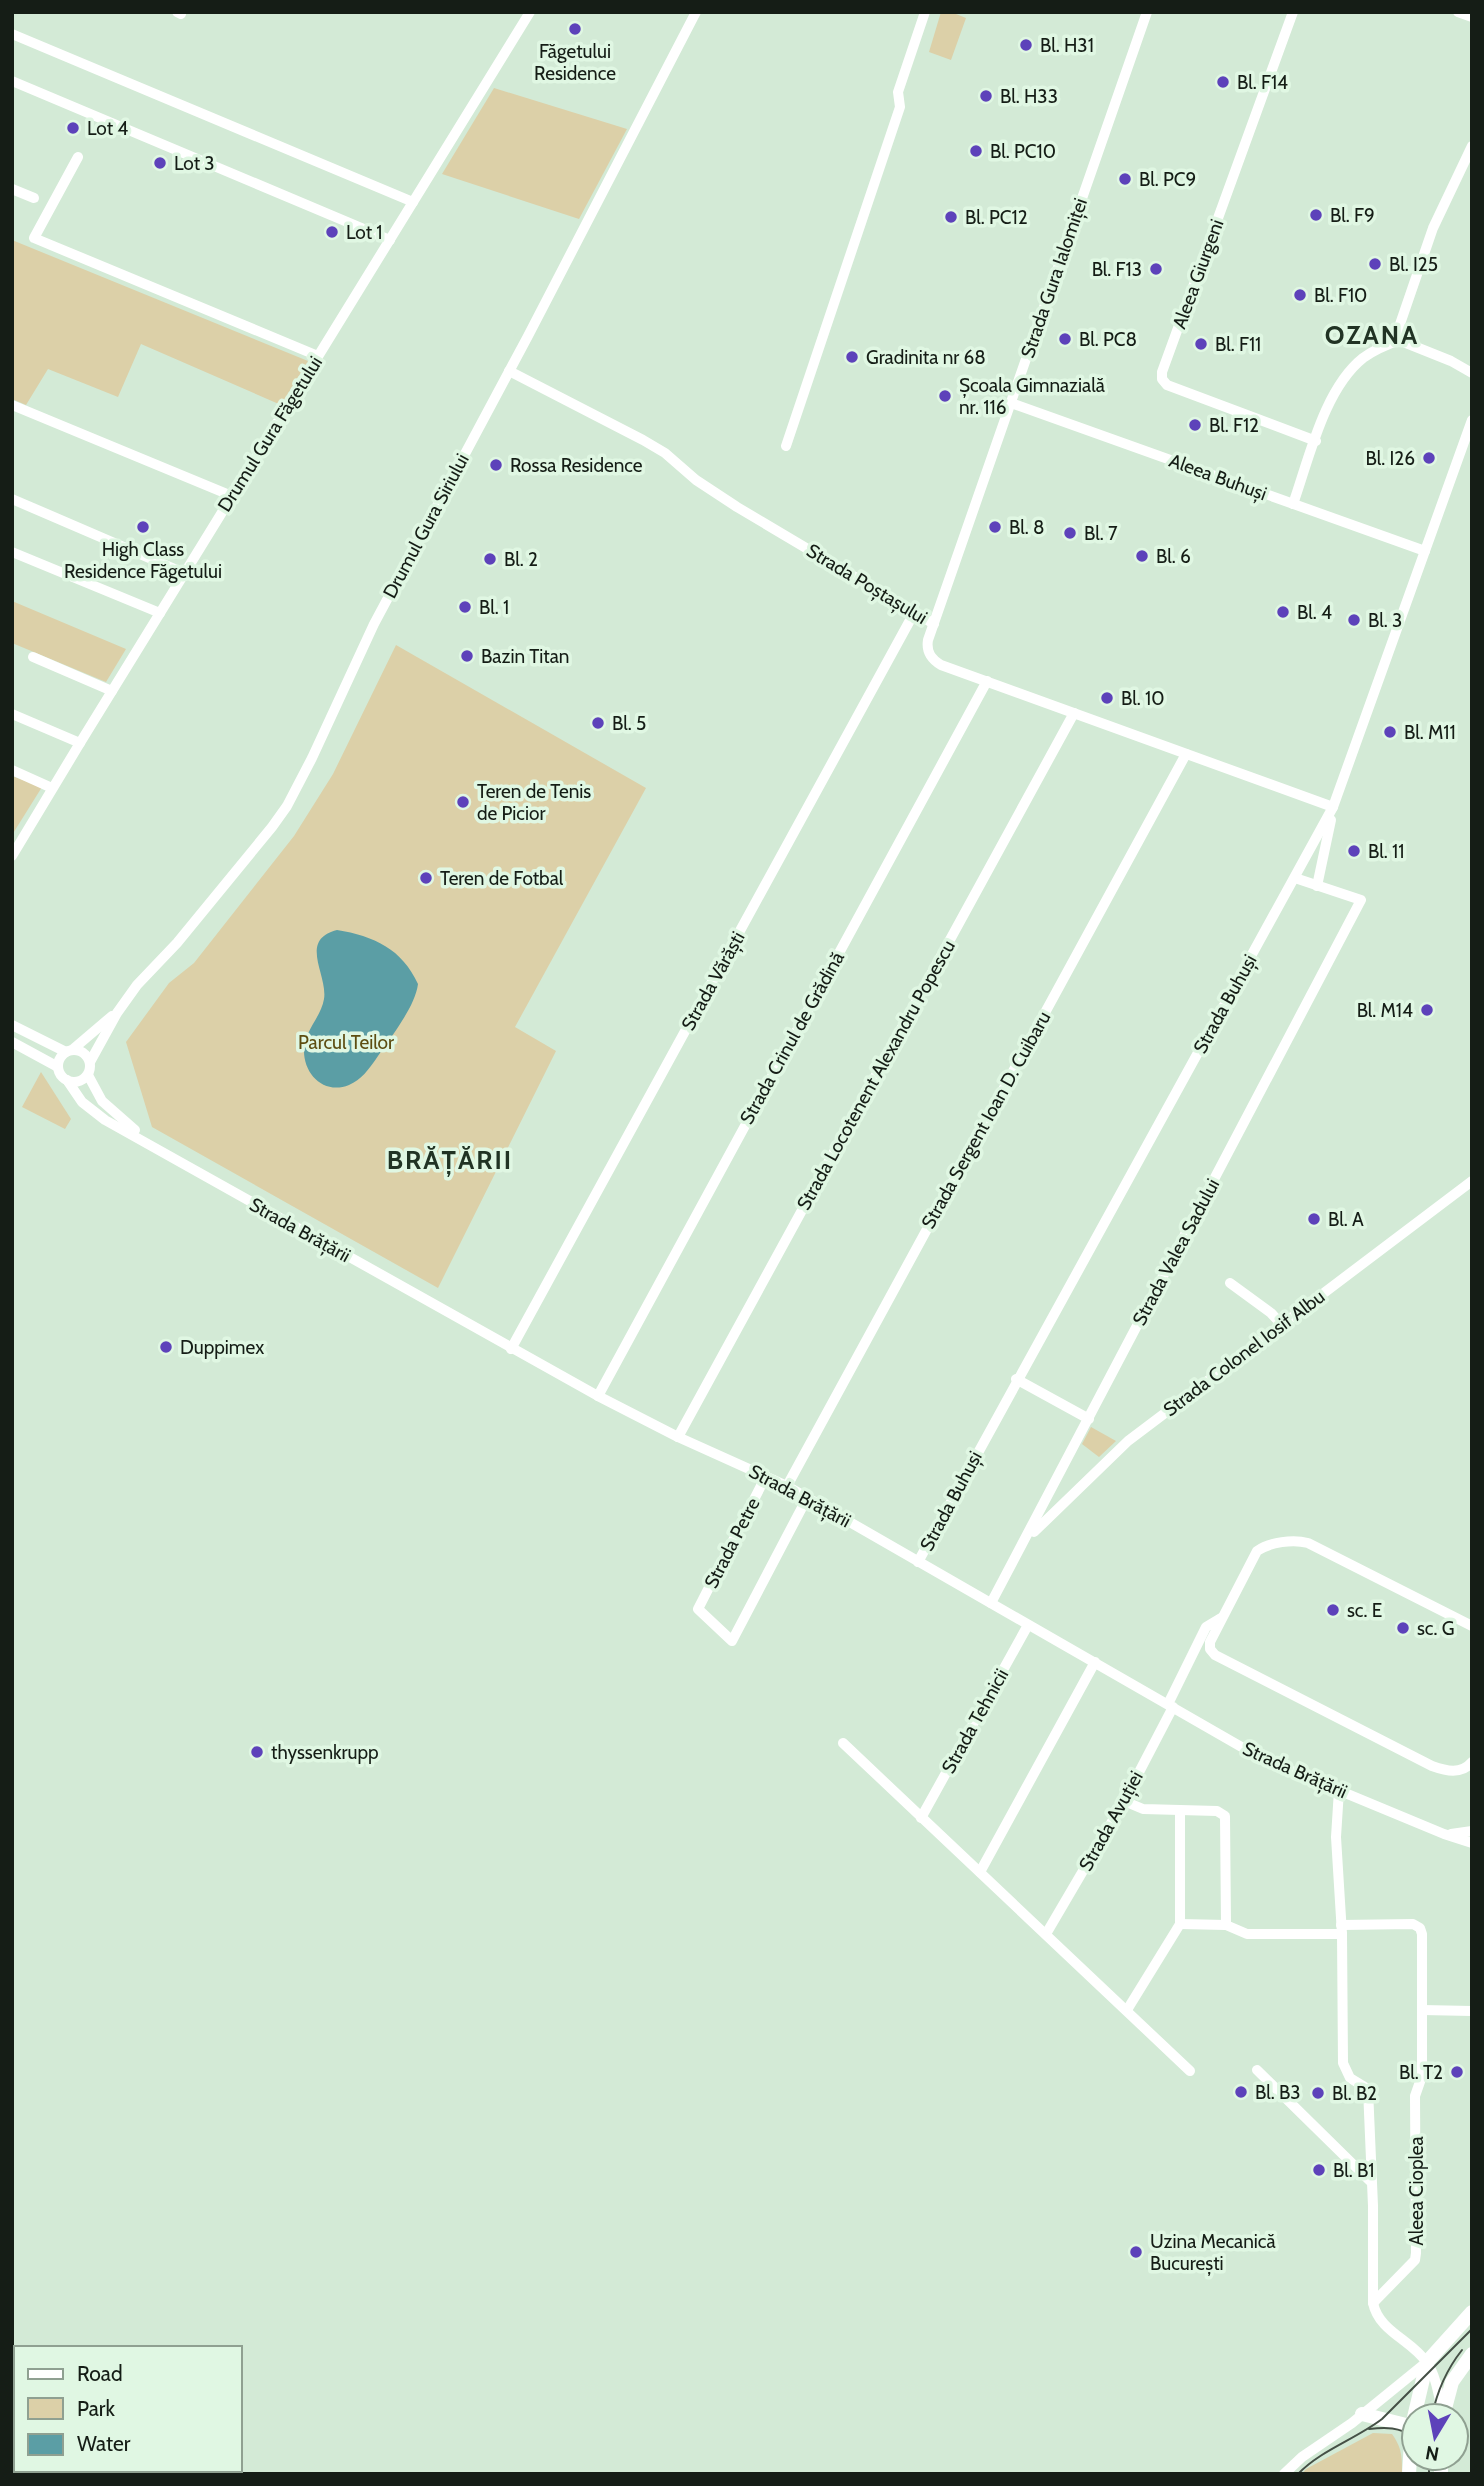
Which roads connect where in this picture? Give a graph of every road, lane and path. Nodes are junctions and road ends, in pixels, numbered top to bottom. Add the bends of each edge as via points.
1 (530, 12) edge
2 (696, 12) edge
3 (925, 12) edge
4 (1147, 12) edge
5 (1293, 12) edge
6 (1458, 12) edge
7 (1472, 17) edge
8 (12, 34) edge
9 (12, 80) edge
10 (1472, 146) edge
11 (78, 157) dead end
12 (12, 189) edge
13 (34, 198) dead end
14 (413, 202) junction
15 (390, 240) junction
16 (1402, 339) junction
17 (318, 356) junction
18 (509, 371) junction
19 (1472, 373) edge
20 (1011, 403) junction
21 (12, 405) edge
22 (1472, 420) edge
23 (1316, 441) junction
24 (786, 446) dead end
25 (232, 496) junction
26 (12, 499) edge
27 (1293, 504) junction
28 (1425, 551) junction
29 (12, 552) edge
30 (184, 573) junction
31 (160, 613) junction
32 (914, 613) junction
33 (934, 624) junction
34 (33, 657) dead end
35 (987, 681) junction
36 (112, 691) junction
37 (1074, 713) junction
38 (12, 714) edge
39 (80, 743) junction
40 (1186, 754) junction
41 (12, 771) edge
42 (52, 788) junction
43 (1334, 807) junction
44 (12, 856) edge
45 (1295, 878) junction
46 (1317, 886) junction
47 (117, 1013) junction
48 (12, 1025) edge
49 (12, 1042) edge
50 (69, 1051) junction
51 (90, 1062) junction
52 (58, 1067) junction
53 (88, 1074) junction
54 (67, 1080) junction
55 (159, 1150) junction
56 (1472, 1181) edge
57 (1230, 1283) dead end
58 (1282, 1325) junction
59 (511, 1349) junction
60 (1016, 1380) junction
61 (598, 1396) junction
62 (1089, 1419) junction
63 (678, 1437) junction
64 (766, 1476) junction
65 (787, 1486) junction
66 (807, 1498) junction
67 (1027, 1538) junction
68 (918, 1562) junction
69 (991, 1603) junction
70 (1223, 1616) junction
71 (1028, 1625) junction
72 (1472, 1626) edge
73 (1095, 1662) junction
74 (1170, 1705) junction
75 (843, 1743) dead end
76 (1472, 1762) edge
77 (1339, 1790) junction
78 (1124, 1801) junction
79 (1180, 1810) junction
80 (921, 1818) junction
81 (1472, 1831) edge
82 (1444, 1834) junction
83 (1472, 1843) edge
84 (980, 1872) junction
85 (1180, 1924) junction
86 (1227, 1925) junction
87 (1342, 1929) junction
88 (1046, 1934) junction
89 (1127, 2010) junction
90 (1422, 2010) junction
91 (1472, 2011) edge
92 (1257, 2070) dead end
93 (1190, 2071) dead end
94 (1370, 2181) junction
95 (1373, 2303) junction
96 (1472, 2312) edge
97 (1472, 2354) edge
98 (1427, 2362) junction
99 (1418, 2402) edge
100 (1439, 2402) edge
101 (1447, 2402) edge
102 (1362, 2414) junction
103 (1400, 2423) edge
104 (1284, 2474) edge

1 - 14 street, Drumul Gura Făgetului
2 - 18 street, Drumul Gura Siriului
3 - 24 street via 898,92 900,107
4 - 20 street, Strada Gura Ialomiței
5 - 23 street, Aleea Giurgeni via 1162,379 1167,385
6 - 7 street
8 - 14 street
9 - 15 street
10 - 16 street via 1433,228 1409,294 1400,320
11 - 17 street via 34,238
12 - 13 street
14 - 15 street, Drumul Gura Făgetului
15 - 17 street, Drumul Gura Făgetului
16 - 19 street
16 - 23 street via 1375,351 1352,369 1336,393
17 - 25 street, Drumul Gura Făgetului
18 - 32 street, Strada Poștașului via 643,440 717,493
18 - 47 street, Drumul Gura Siriului via 374,624 287,806
20 - 27 street, Aleea Buhuși
20 - 33 street, Strada Gura Ialomiței
21 - 25 street
22 - 28 street, Strada Buhuși
23 - 27 street
25 - 30 street, Drumul Gura Făgetului
26 - 30 street
27 - 28 street, Aleea Buhuși
28 - 43 street, Strada Buhuși
29 - 31 street
30 - 31 street, Drumul Gura Făgetului
31 - 36 street, Drumul Gura Făgetului
32 - 33 street, Strada Poștașului
32 - 59 street, Strada Vărăști
33 - 35 street, Strada Poștașului via 927,645 934,660
34 - 36 street
35 - 37 street, Strada Poștașului
35 - 61 street, Strada Crinul de Grădină
36 - 39 street, Drumul Gura Făgetului
37 - 40 street, Strada Poștașului
37 - 63 street, Strada Locotenent Alexandru Popescu
38 - 39 street
39 - 42 street, Drumul Gura Făgetului
40 - 43 street, Strada Poștașului
40 - 65 street, Strada Sergent Ioan D. Cuibaru
41 - 42 street
42 - 44 street, Drumul Gura Făgetului
43 - 45 street, Strada Buhuși
43 - 46 street
45 - 46 street
45 - 60 street, Strada Buhuși
46 - 62 street, Strada Valea Sadului via 1361,900
47 - 50 street, Drumul Gura Siriului
47 - 51 street, Drumul Gura Siriului
48 - 50 street
49 - 52 street
50 - 51 street via 85,1054
50 - 52 street
51 - 53 street
52 - 54 street
53 - 54 street via 76,1082
53 - 55 street, Strada Brățării via 102,1101
54 - 55 street, Strada Brățării via 97,1114
55 - 59 street, Strada Brățării
56 - 58 street, Strada Colonel Iosif Albu
57 - 58 street
58 - 67 street, Strada Colonel Iosif Albu via 1128,1441
59 - 61 street, Strada Brățării
60 - 62 street
60 - 68 street, Strada Buhuși
61 - 63 street, Strada Brățării
62 - 67 street, Strada Valea Sadului
63 - 64 street, Strada Brățării
64 - 65 street, Strada Brățării
64 - 66 street, Strada Petre via 698,1609 732,1641
65 - 66 street, Strada Brățării
66 - 68 street, Strada Brățării
67 - 69 street, Strada Valea Sadului
68 - 69 street, Strada Brățării
69 - 71 street, Strada Brățării
70 - 72 street via 1257,1551 1297,1541
70 - 74 street, Strada Avuției via 1206,1627
70 - 76 street via 1210,1642 1215,1655 1432,1766 1455,1772
71 - 73 street, Strada Brățării
71 - 80 street, Strada Tehnicii
73 - 74 street, Strada Brățării
73 - 84 street
74 - 77 street, Strada Brățării via 1262,1758
74 - 78 street, Strada Avuției
75 - 80 street
77 - 82 street, Strada Brățării
77 - 87 street via 1336,1837
78 - 79 street via 1143,1809
78 - 88 street, Strada Avuției
79 - 85 street
79 - 86 street via 1217,1811 1225,1816
80 - 84 street
81 - 82 street, Strada Brățării
82 - 83 street, Strada Brățării
84 - 88 street
85 - 86 street, Aleea Cioplea
85 - 89 street
86 - 87 street, Aleea Cioplea via 1247,1934
87 - 90 street, Aleea Cioplea via 1418,1926 1422,1934
87 - 94 street via 1343,2063 1350,2078 1368,2090
88 - 89 street
89 - 93 street
90 - 91 street
90 - 95 street, Aleea Cioplea via 1422,2076 1415,2096 1415,2260
92 - 94 street
94 - 95 street
95 - 98 street via 1384,2324
96 - 98 main road
97 - 101 main road via 1452,2382
98 - 99 main road
98 - 100 street
98 - 102 street
102 - 103 main road
102 - 104 street

